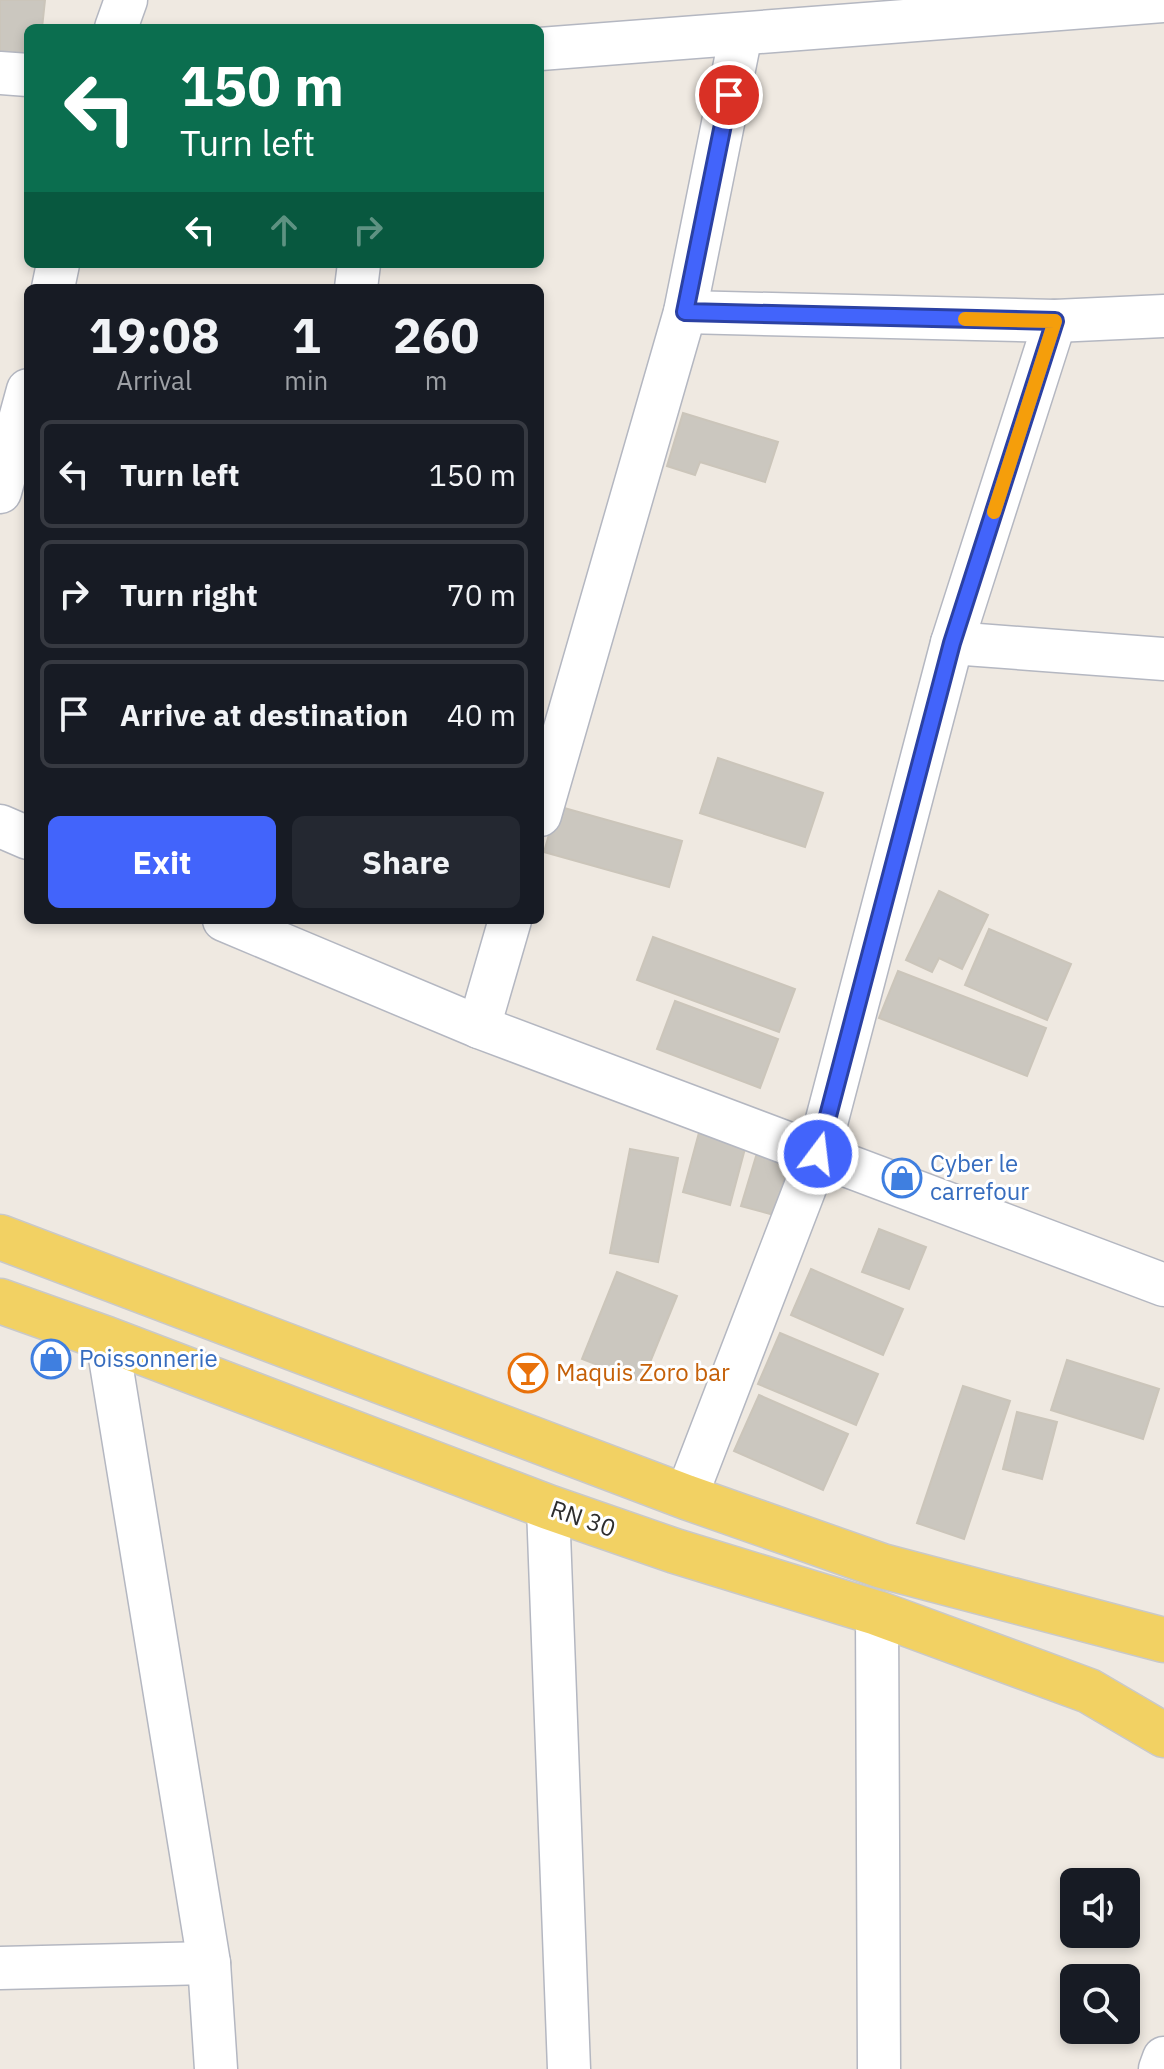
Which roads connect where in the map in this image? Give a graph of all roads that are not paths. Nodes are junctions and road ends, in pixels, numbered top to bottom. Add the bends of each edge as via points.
1 (126, 0) edge
2 (1164, 1) edge
3 (117, 24) edge
4 (741, 34) junction
5 (544, 49) edge
6 (0, 73) edge
7 (24, 75) edge
8 (685, 312) junction
9 (1164, 316) edge
10 (1055, 321) junction
11 (24, 405) edge
12 (0, 492) edge
13 (952, 643) junction
14 (1164, 659) edge
15 (544, 801) edge
16 (0, 826) edge
17 (24, 836) edge
18 (234, 924) edge
19 (509, 924) edge
20 (479, 1027) junction
21 (818, 1154) junction
22 (0, 1237) edge
23 (1164, 1285) edge
24 (0, 1301) edge
25 (107, 1339) junction
26 (686, 1497) junction
27 (548, 1507) junction
28 (877, 1613) junction
29 (1164, 1640) edge
30 (1164, 1735) edge
31 (209, 1963) junction
32 (0, 1968) edge
33 (1164, 2058) edge
34 (216, 2069) edge
35 (569, 2069) edge
36 (879, 2069) edge
37 (1160, 2069) edge

1 - 3 street
2 - 4 street
4 - 5 street
4 - 8 street
6 - 7 street
8 - 10 street
8 - 15 street
9 - 10 street
10 - 13 street
11 - 12 street
13 - 14 street
13 - 21 street
16 - 17 street
18 - 20 street
19 - 20 street
20 - 21 street
21 - 23 street
21 - 26 street
22 - 26 main road
24 - 25 main road, RN 30 / RN 30
25 - 27 main road, RN 30 / RN 30
25 - 31 street
26 - 29 main road via 882,1566
27 - 28 main road, RN 30 / RN 30
27 - 35 street
28 - 30 main road, RN 30 / RN 30 via 1089,1691
28 - 36 street
31 - 32 street
31 - 34 street
33 - 37 street

